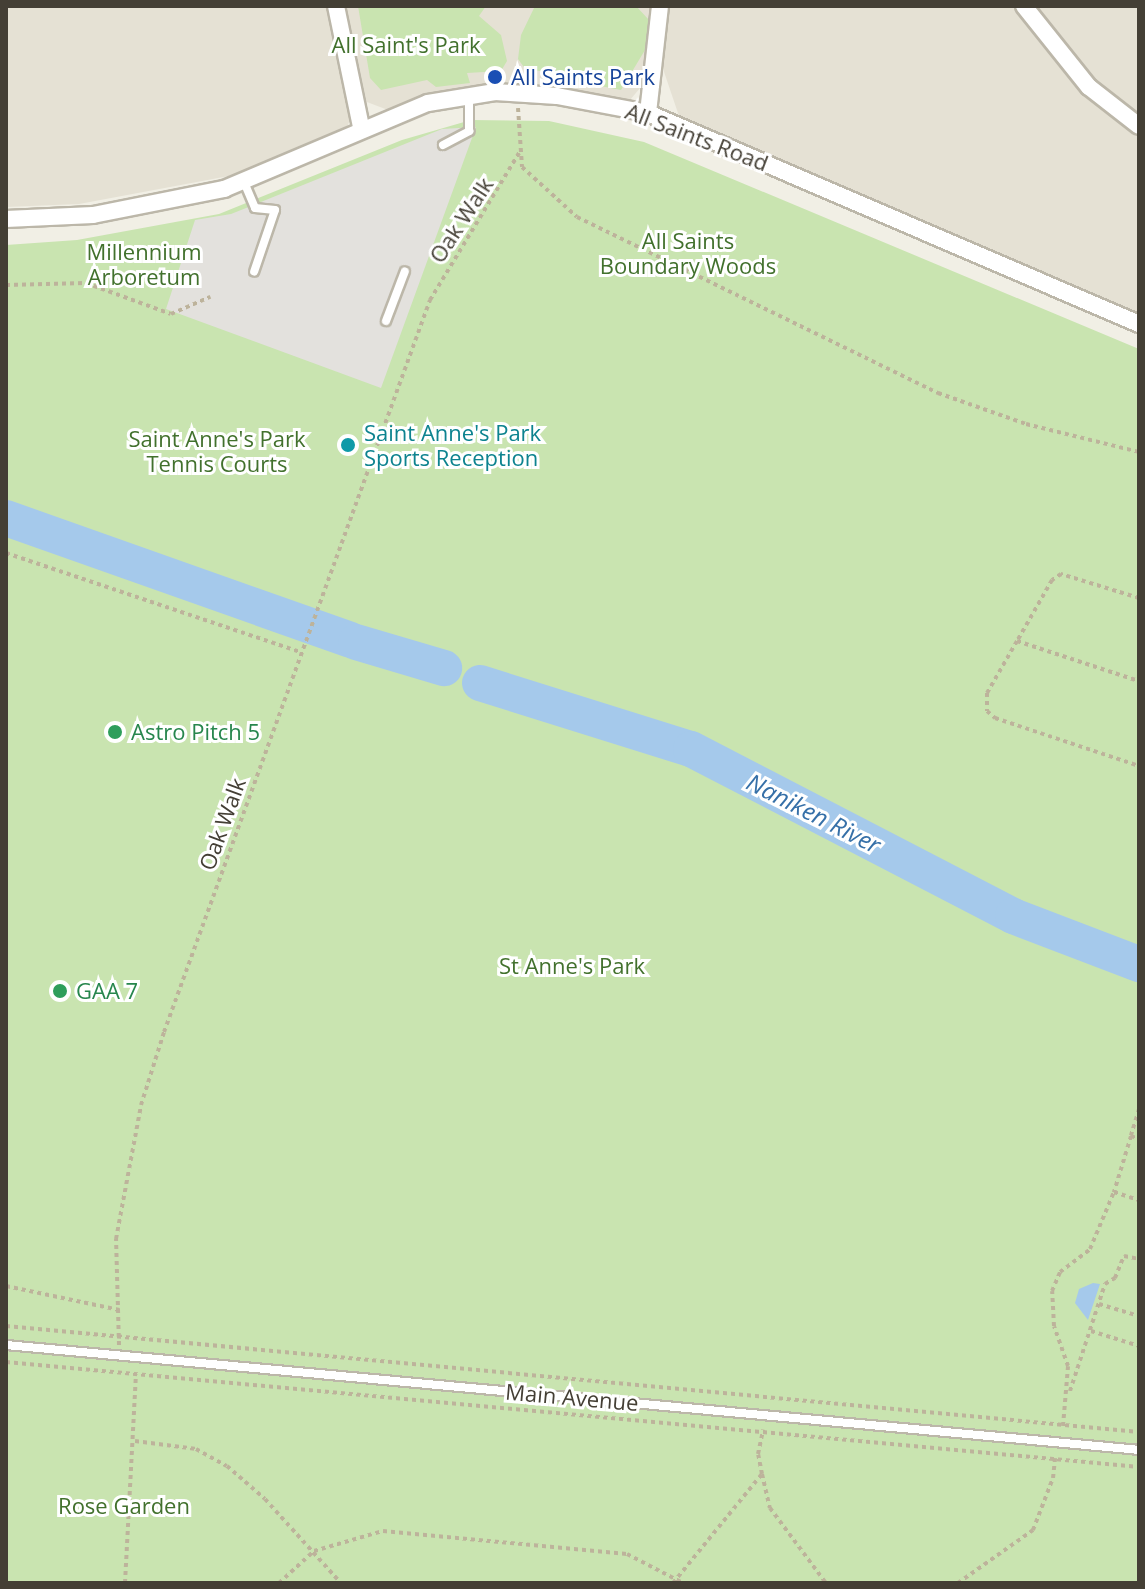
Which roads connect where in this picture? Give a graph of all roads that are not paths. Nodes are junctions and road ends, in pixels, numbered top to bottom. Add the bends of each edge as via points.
1 (336, 6) edge
2 (660, 6) edge
3 (1024, 6) edge
4 (469, 96) junction
5 (648, 113) junction
6 (1139, 126) edge
7 (361, 127) junction
8 (443, 145) dead end
9 (244, 182) junction
10 (6, 219) edge
11 (405, 271) dead end
12 (254, 272) dead end
13 (386, 321) dead end
14 (1139, 324) edge
15 (6, 1345) edge
16 (1139, 1450) edge

1 - 7 street
2 - 5 street
3 - 6 street via 1089,87
4 - 5 street, All Saints Road via 518,94
4 - 7 street, All Saints Road via 428,103
4 - 8 lane via 469,131
5 - 14 street, All Saints Road
7 - 9 street, All Saints Road
9 - 10 street, All Saints Road via 142,208
9 - 12 lane via 255,208 275,210
11 - 13 lane
15 - 16 lane, Main Avenue

